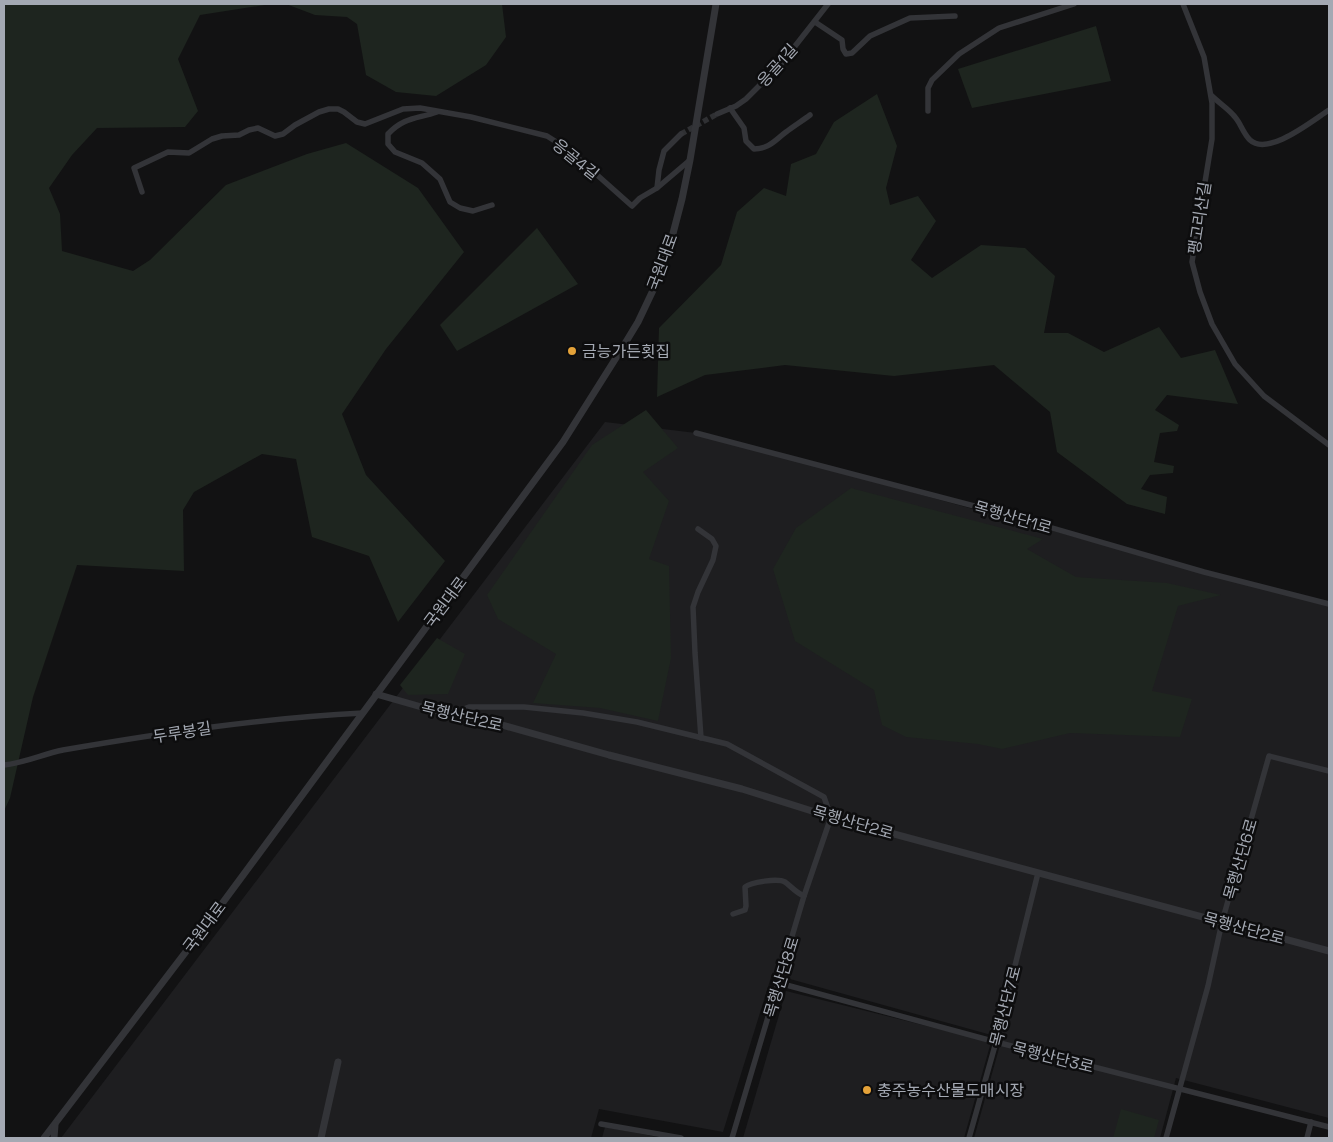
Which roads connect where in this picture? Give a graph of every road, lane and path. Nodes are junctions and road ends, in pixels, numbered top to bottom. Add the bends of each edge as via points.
1 (716, 4) edge
2 (828, 4) edge
3 (1074, 4) edge
4 (1183, 4) edge
5 (955, 16) dead end
6 (814, 22) junction
7 (1212, 96) junction
8 (730, 108) junction
9 (1329, 110) edge
10 (439, 111) junction
11 (928, 111) dead end
12 (717, 114) tunnel mouth
13 (810, 115) dead end
14 (682, 134) tunnel mouth
15 (690, 160) junction
16 (657, 188) junction
17 (142, 192) dead end
18 (492, 205) dead end
19 (696, 432) dead end
20 (1329, 445) edge
21 (698, 529) dead end
22 (1329, 604) edge
23 (376, 694) junction
24 (363, 712) junction
25 (451, 714) junction
26 (700, 738) junction
27 (4, 765) edge
28 (1329, 771) edge
29 (831, 817) junction
30 (1038, 873) junction
31 (804, 896) junction
32 (733, 914) dead end
33 (1222, 922) junction
34 (1329, 952) edge
35 (779, 983) junction
36 (996, 1042) junction
37 (338, 1062) dead end
38 (1178, 1089) junction
39 (1311, 1122) junction
40 (55, 1124) junction
41 (602, 1124) dead end
42 (1329, 1127) edge
43 (44, 1138) edge
44 (54, 1138) edge
45 (321, 1138) edge
46 (681, 1138) edge
47 (732, 1138) edge
48 (969, 1138) edge
49 (1166, 1138) edge
50 (1307, 1138) edge

1 - 15 street, 국원대로
2 - 6 street, 응골1길
3 - 11 street via 999,28 958,54 932,80 928,88
4 - 7 street, 팽고리산길 via 1204,58
5 - 6 street via 910,18 870,36 852,53 846,54 842,40
6 - 8 street, 응골1길 via 746,99
7 - 9 street via 1236,118 1251,142 1266,146 1287,137
7 - 20 street, 팽고리산길 via 1212,139 1192,262 1200,292 1212,324 1235,364 1264,396
8 - 12 street, 응골1길
8 - 13 street via 744,128 746,141 754,149 770,145
10 - 16 street, 응골4길 via 547,136 569,150 632,206
10 - 17 street, 응골4길 via 403,109 365,124 344,112 329,109 283,134 275,136 258,128 239,135 222,136 189,153 168,152 134,168
10 - 18 street, 응골4길 via 404,120 388,134 388,144 395,152 422,163 440,179 450,202 455,205 473,211
14 - 16 street via 664,151
15 - 16 street, 응골4길
15 - 23 street, 국원대로 via 672,241 638,322 563,442
19 - 22 street, 목행산단1로
21 - 26 street via 716,546 693,608
23 - 24 street, 국원대로
23 - 25 street, 목행산단2로
24 - 27 street, 두루봉길 via 260,720 60,751
24 - 40 street, 국원대로
25 - 26 street via 469,707 583,713
25 - 29 street, 목행산단2로 via 742,789
26 - 29 street via 727,744 824,797
28 - 33 street, 목행산단6로 via 1269,756
29 - 30 street, 목행산단2로
29 - 31 street, 목행산단8로
30 - 33 street, 목행산단2로
30 - 36 street, 목행산단7로
31 - 32 street via 780,880 749,884 745,887 745,910
31 - 35 street, 목행산단8로
33 - 34 street, 목행산단2로
33 - 38 street, 목행산단6로 via 1208,986
35 - 36 street, 목행산단3로
35 - 47 street, 목행산단8로
36 - 38 street, 목행산단3로
36 - 48 street, 목행산단7로
37 - 45 street
38 - 39 street, 목행산단3로
38 - 49 street, 목행산단6로
39 - 42 street, 목행산단3로
39 - 50 street
40 - 43 street, 국원대로
40 - 44 street
41 - 46 street

